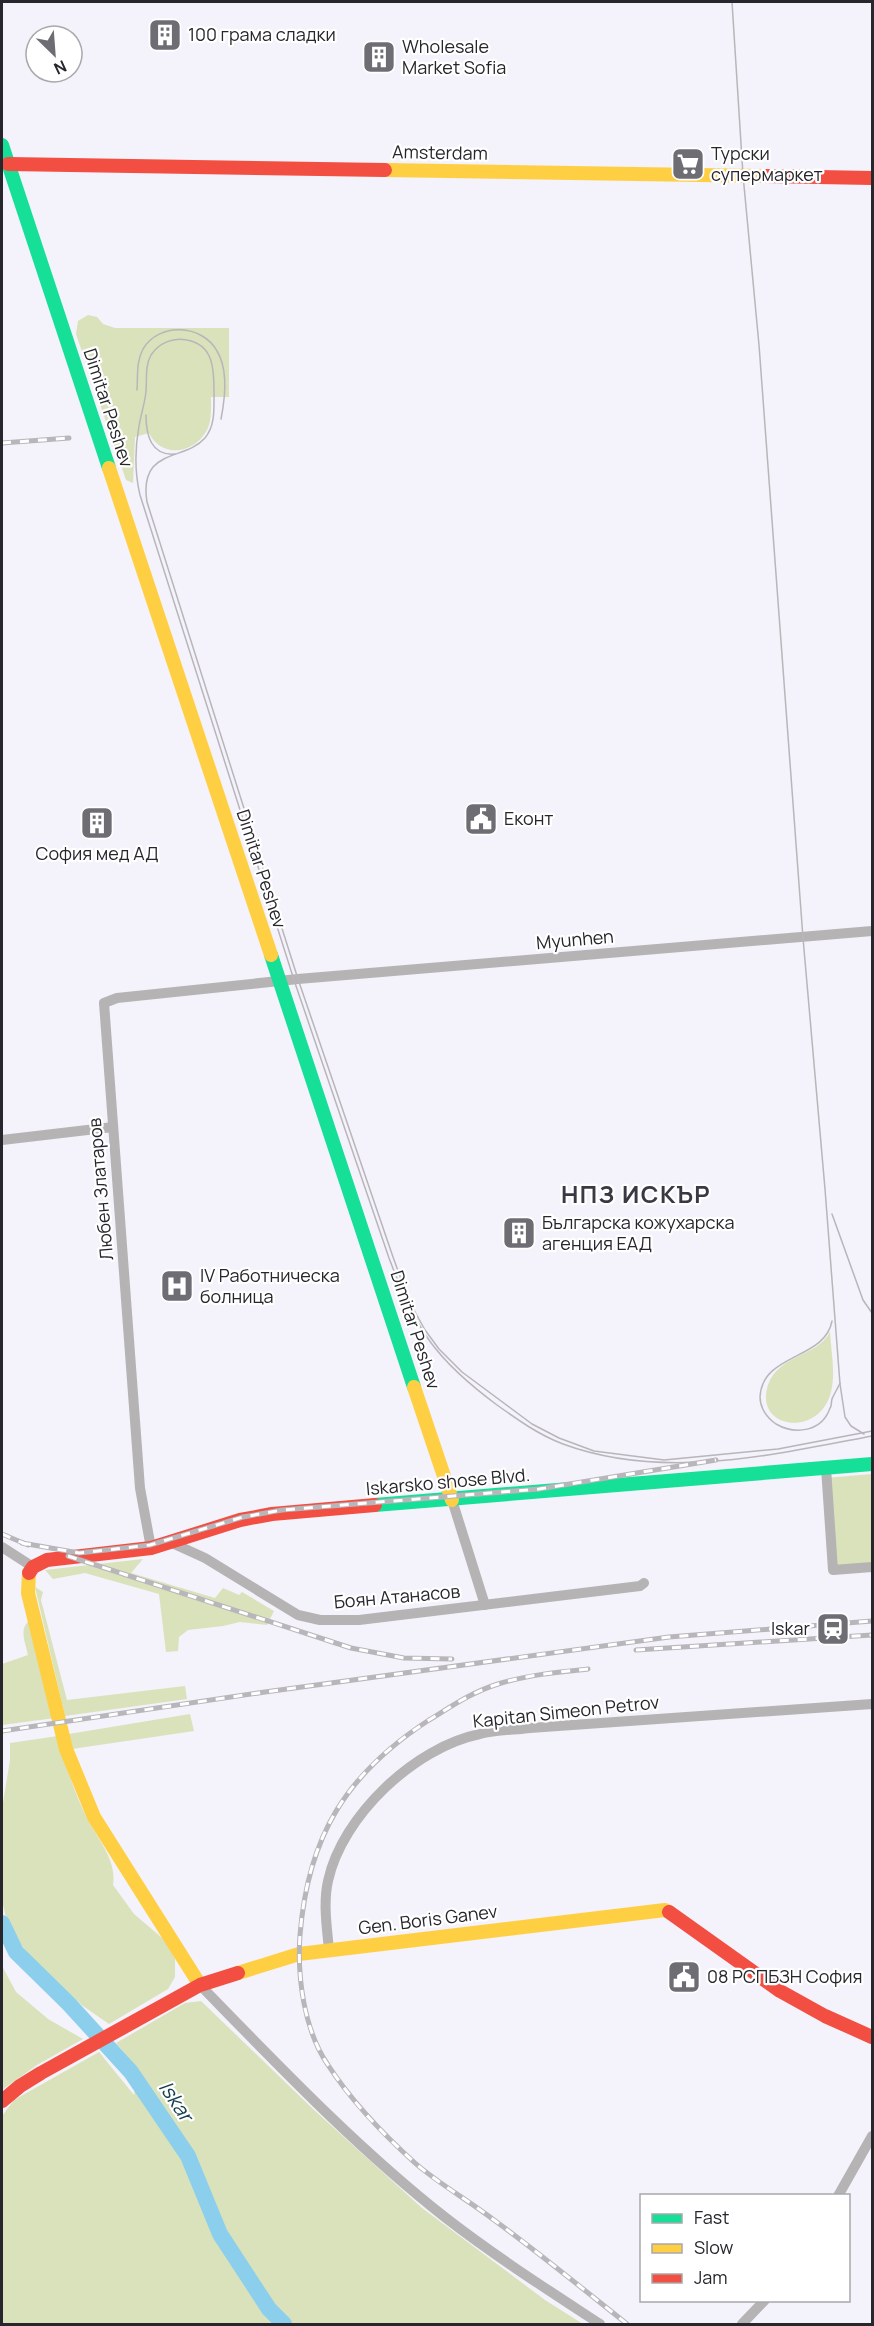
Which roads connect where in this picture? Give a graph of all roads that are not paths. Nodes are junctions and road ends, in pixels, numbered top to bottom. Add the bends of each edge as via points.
1 (2, 145) edge
2 (8, 164) junction
3 (873, 178) edge
4 (873, 931) edge
5 (280, 981) junction
6 (113, 1127) junction
7 (2, 1140) edge
8 (873, 1464) edge
9 (826, 1468) junction
10 (452, 1500) junction
11 (172, 1542) junction
12 (2, 1547) edge
13 (151, 1548) junction
14 (33, 1567) junction
15 (873, 1567) edge
16 (644, 1583) dead end
17 (485, 1605) junction
18 (873, 1704) edge
19 (329, 1950) junction
20 (200, 1985) junction
21 (873, 2037) edge
22 (2, 2101) edge
23 (873, 2136) edge
24 (839, 2194) edge
25 (764, 2302) edge
26 (600, 2325) edge
27 (742, 2325) edge

1 - 2 street, Dimitar Peshev
2 - 3 street, Amsterdam
2 - 5 street, Dimitar Peshev
4 - 5 street, Myunhen
5 - 6 street, Любен Златаров via 117,998 104,1003
5 - 10 street, Dimitar Peshev
6 - 7 street
6 - 13 street, Любен Златаров via 140,1488
8 - 9 street, Iskarsko shose Blvd.
9 - 10 street, Iskarsko shose Blvd.
9 - 15 street via 833,1570
10 - 11 street, Iskarsko shose Blvd. via 272,1514
10 - 17 street, Dimitar Peshev
11 - 13 street, Iskarsko shose Blvd.
11 - 17 street, Боян Атанасов via 309,1618 359,1620
12 - 14 street
13 - 14 street, Iskarsko shose Blvd. via 47,1560
14 - 20 street via 28,1574 28,1593 66,1749 94,1817
16 - 17 street, Боян Атанасов
18 - 19 street, Kapitan Simeon Petrov via 510,1730 479,1734 438,1748 404,1770 375,1797 334,1860 327,1883
19 - 20 street, Gen. Boris Ganev via 283,1958
19 - 21 street, Gen. Boris Ganev via 665,1910 792,1998
20 - 22 street, Gen. Boris Ganev via 41,2073
20 - 26 street via 308,2095 404,2183 446,2218
23 - 24 street
25 - 27 street

